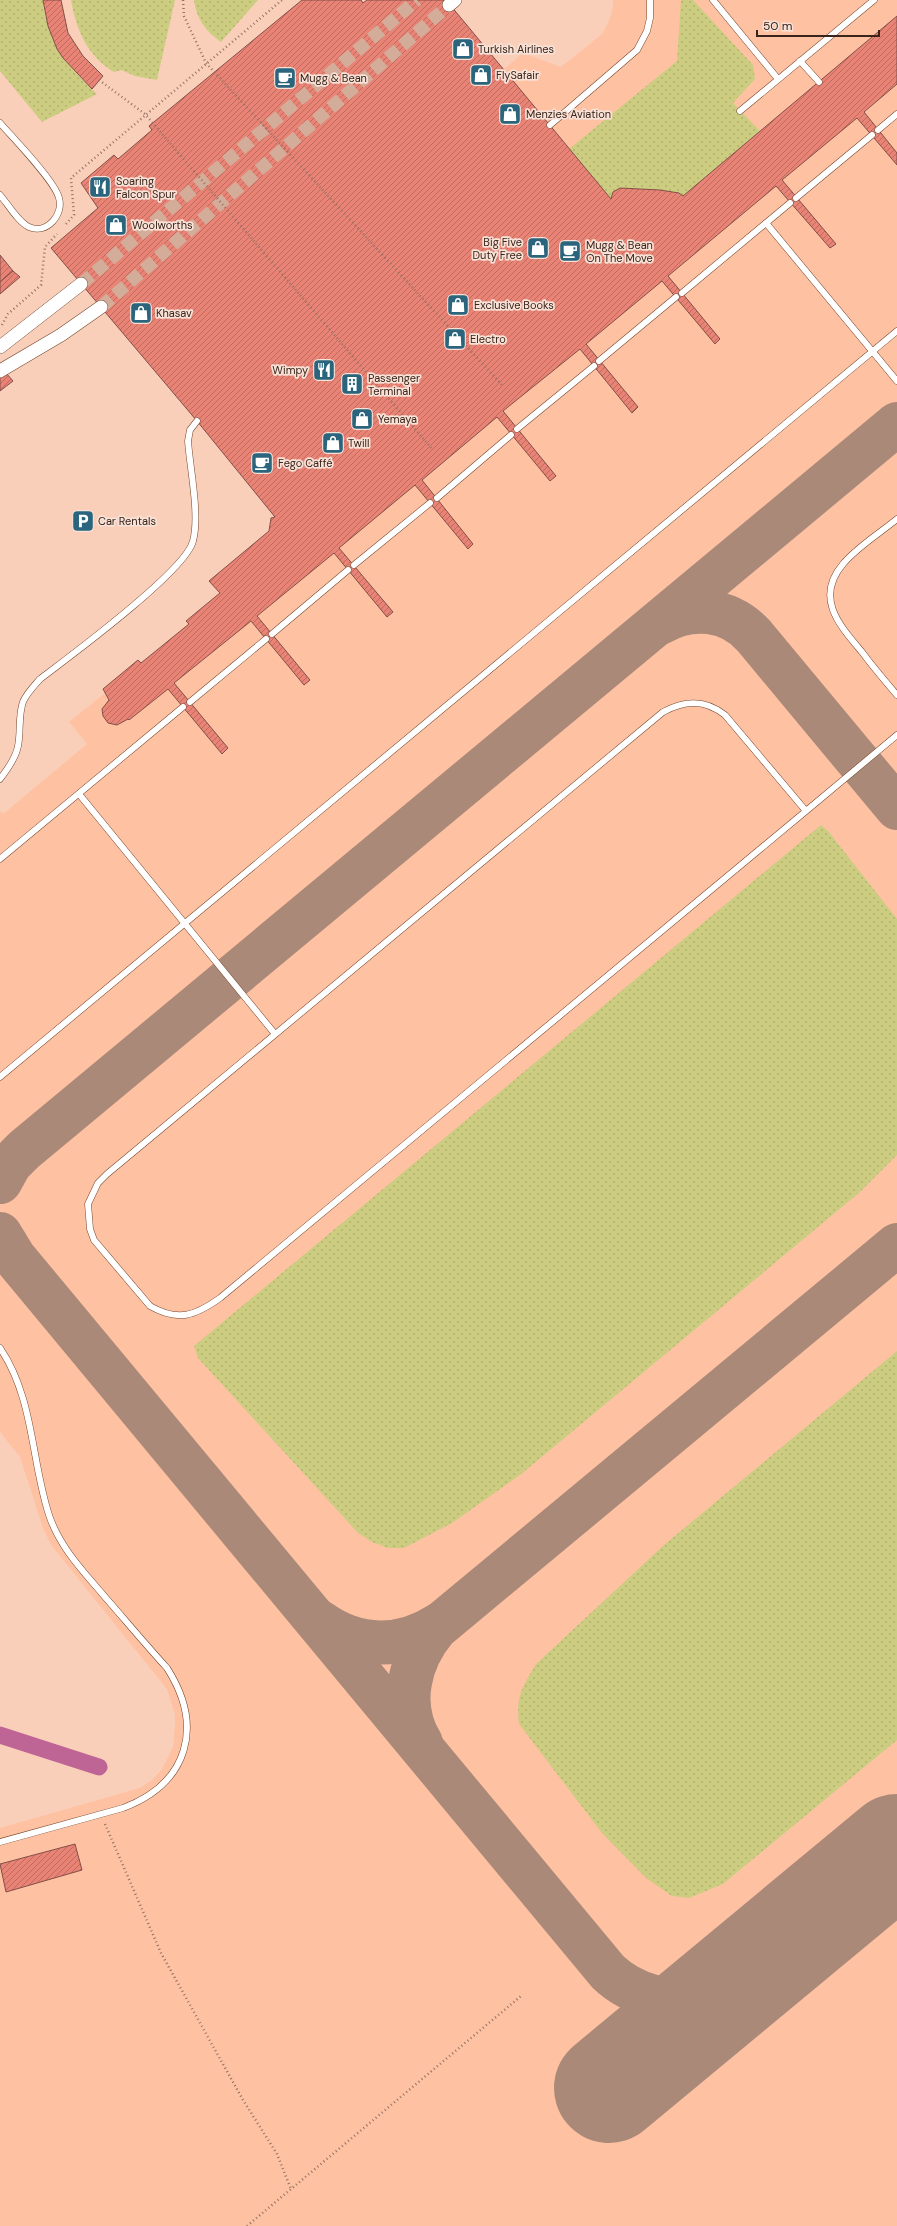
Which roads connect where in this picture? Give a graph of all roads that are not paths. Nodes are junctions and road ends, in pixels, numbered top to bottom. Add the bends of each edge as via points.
1 (650, 0) edge
2 (713, 0) edge
3 (874, 0) edge
4 (800, 61) junction
5 (778, 79) junction
6 (819, 82) dead end
7 (740, 110) dead end
8 (897, 114) edge
9 (0, 123) edge
10 (550, 124) dead end
11 (878, 130) dead end
12 (872, 135) dead end
13 (0, 195) edge
14 (796, 198) dead end
15 (790, 203) dead end
16 (766, 223) junction
17 (81, 284) tunnel mouth
18 (682, 293) dead end
19 (676, 297) dead end
20 (101, 307) tunnel mouth
21 (897, 331) edge
22 (0, 346) edge
23 (872, 351) junction
24 (599, 361) dead end
25 (594, 366) dead end
26 (0, 372) edge
27 (897, 381) edge
28 (197, 421) dead end
29 (517, 429) dead end
30 (511, 435) dead end
31 (437, 498) dead end
32 (430, 503) dead end
33 (897, 519) edge
34 (354, 565) dead end
35 (348, 570) dead end
36 (272, 634) dead end
37 (266, 639) dead end
38 (897, 695) edge
39 (190, 702) dead end
40 (183, 708) dead end
41 (897, 735) edge
42 (0, 779) edge
43 (79, 794) junction
44 (806, 811) junction
45 (0, 860) edge
46 (186, 924) junction
47 (275, 1034) junction
48 (0, 1077) edge
49 (0, 1348) edge
50 (0, 1842) edge

1 - 10 lane via 647,31 637,50
2 - 5 lane
3 - 4 lane
4 - 5 lane
4 - 6 lane
5 - 7 lane
8 - 11 lane
9 - 13 lane via 56,190 60,208 54,220 45,227 34,228 23,223
12 - 14 lane
15 - 16 lane
16 - 18 lane
16 - 23 lane
17 - 22 street
19 - 24 lane
20 - 26 street
21 - 23 lane
23 - 27 lane
23 - 46 lane
25 - 29 lane
28 - 42 lane via 190,430 188,441 195,521 190,551 162,580 40,679 22,708 18,747 13,760
30 - 31 lane
32 - 34 lane
33 - 38 lane via 844,563 833,580 830,595 837,622
35 - 36 lane
37 - 39 lane
40 - 43 lane
41 - 44 lane
43 - 45 lane
43 - 46 lane
44 - 47 lane via 725,715 700,703 681,703 663,712
44 - 47 lane via 220,1298 192,1314 178,1316 162,1313 138,1294 94,1240 88,1218 88,1204 92,1194 107,1174
46 - 47 lane
46 - 48 lane
49 - 50 lane via 17,1379 24,1399 49,1515 62,1543 80,1568 167,1668 185,1703 187,1719 185,1743 171,1775 154,1793 141,1801 101,1814

